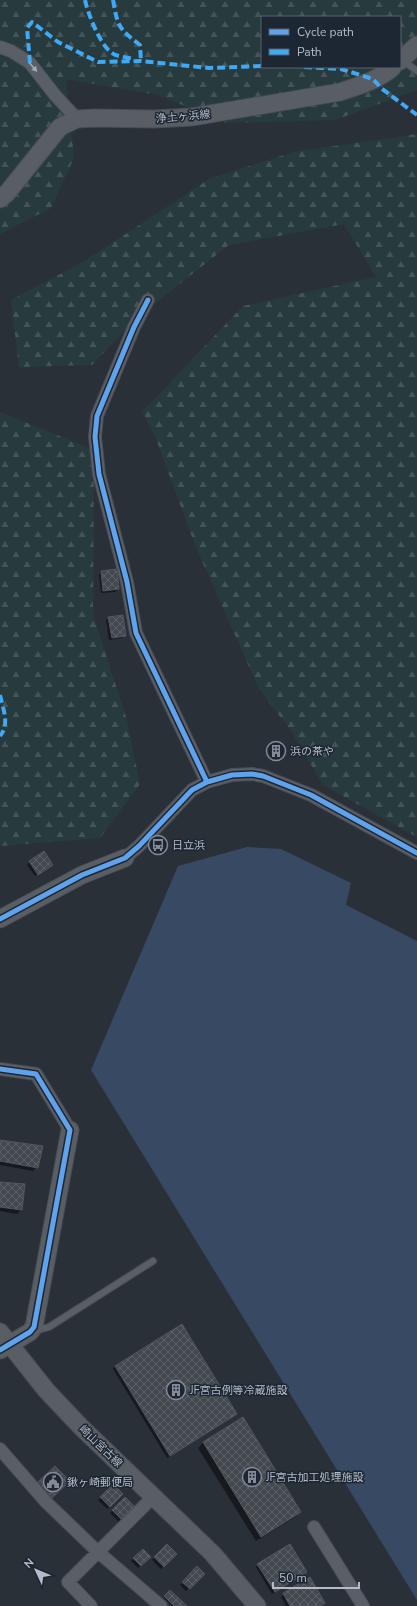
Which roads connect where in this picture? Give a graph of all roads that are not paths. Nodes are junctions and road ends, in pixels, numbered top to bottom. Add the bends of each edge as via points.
1 (417, 45) edge
2 (0, 47) edge
3 (401, 60) edge
4 (401, 63) edge
5 (392, 68) edge
6 (417, 71) edge
7 (77, 119) junction
8 (0, 199) edge
9 (148, 300) dead end
10 (206, 782) junction
11 (417, 853) edge
12 (125, 858) joint
13 (0, 919) edge
14 (0, 1069) edge
15 (70, 1130) joint
16 (153, 1261) dead end
17 (30, 1332) junction
18 (3, 1342) edge
19 (0, 1449) edge
20 (153, 1497) junction
21 (314, 1527) dead end
22 (97, 1551) junction
23 (91, 1606) edge
24 (161, 1606) edge
25 (257, 1606) edge
26 (362, 1606) edge

1 - 3 main road, 浄土ヶ浜線
2 -> 7 street via 30,63
4 - 6 lane
5 - 7 main road, 浄土ヶ浜線 via 373,79 340,92 192,117
7 - 8 main road, 浄土ヶ浜線 via 60,127
9 - 10 street via 97,416 95,437 99,474 127,582 136,632
10 - 11 street via 232,775 263,776 311,795
10 - 12 street via 192,790
12 - 13 main road via 94,869
14 - 15 street via 36,1074
15 - 17 main road via 34,1327
16 - 17 lane via 49,1327
17 - 18 main road
18 - 20 main road, 崎山宮古線 via 80,1426
19 - 22 street via 46,1502
20 - 22 street
20 - 25 main road, 崎山宮古線 via 213,1554
21 - 26 street
22 - 23 street via 68,1582
22 - 24 street

